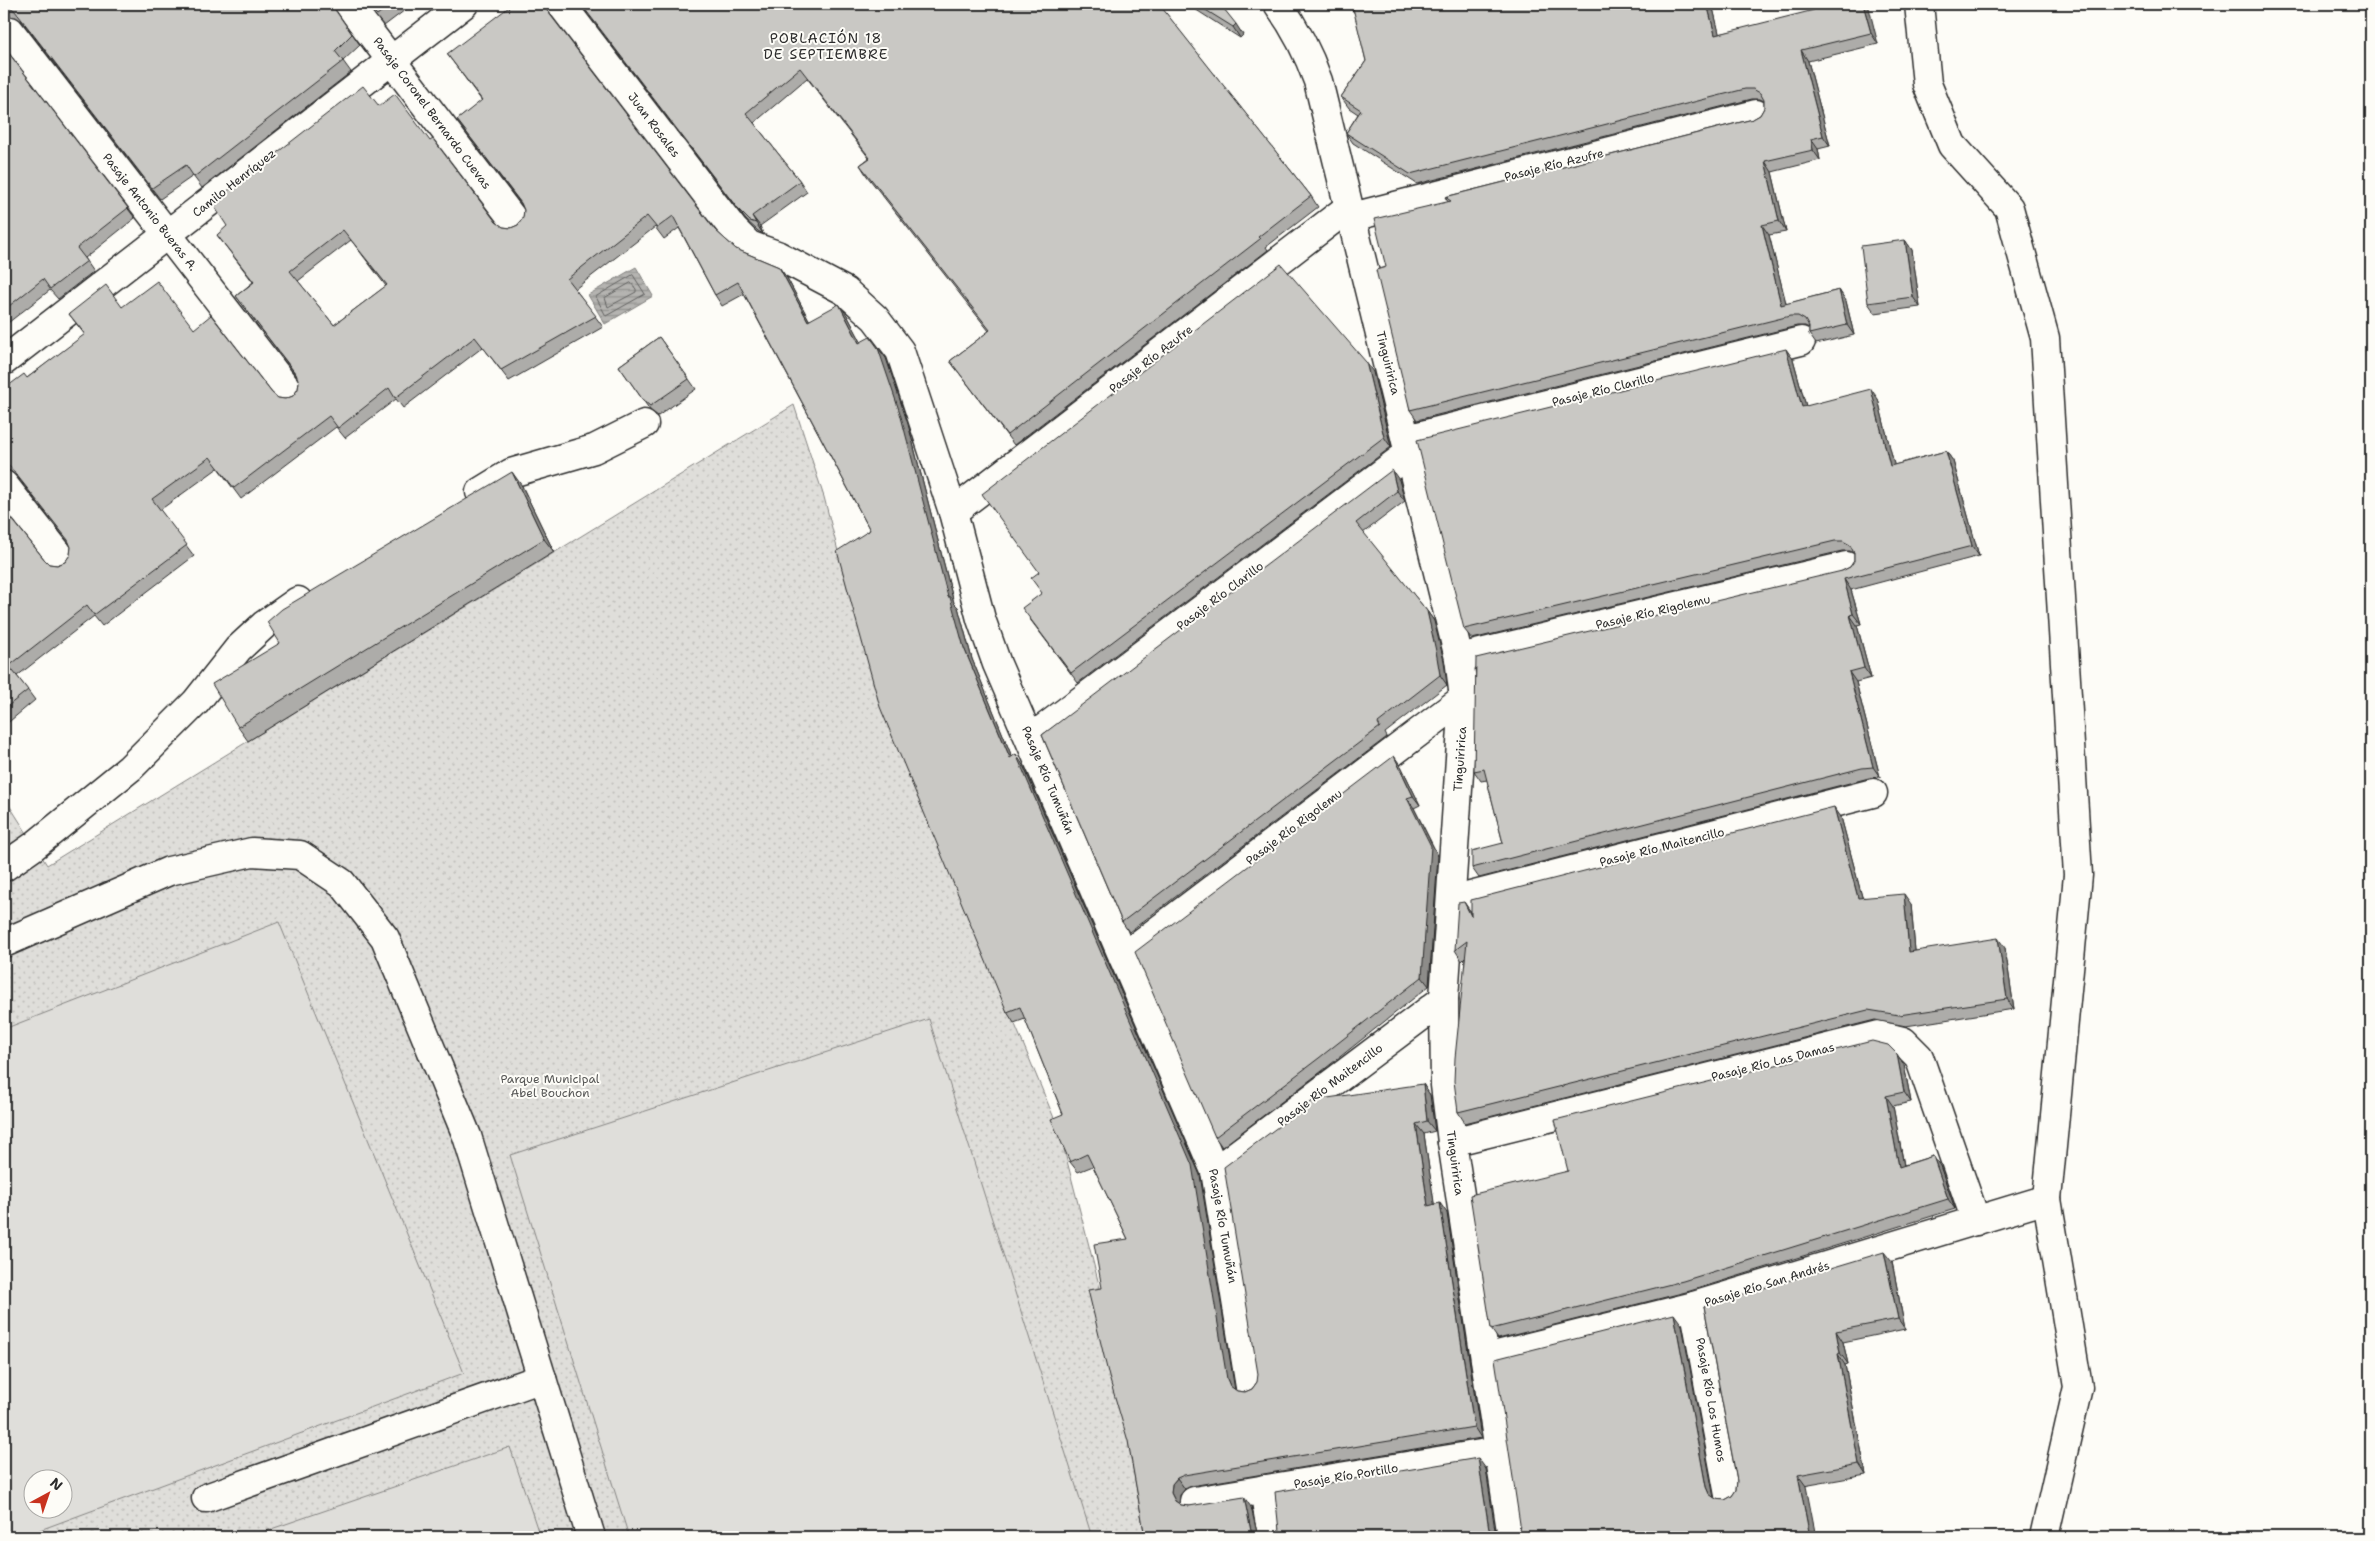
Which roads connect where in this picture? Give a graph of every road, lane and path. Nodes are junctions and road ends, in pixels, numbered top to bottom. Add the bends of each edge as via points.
1 (348, 4) edge
2 (464, 4) edge
3 (561, 4) edge
4 (1278, 4) edge
5 (1919, 4) edge
6 (10, 31) edge
7 (392, 60) junction
8 (1756, 114) edge
9 (1351, 212) junction
10 (516, 223) dead end
11 (167, 234) junction
12 (748, 245) joint
13 (1800, 341) dead end
14 (4, 361) edge
15 (291, 394) dead end
16 (644, 424) edge
17 (1408, 446) junction
18 (4, 485) edge
19 (460, 504) edge
20 (953, 512) junction
21 (63, 560) dead end
22 (1846, 566) edge
23 (316, 590) edge
24 (1459, 658) junction
25 (1464, 698) junction
26 (1030, 739) junction
27 (1873, 793) dead end
28 (4, 867) edge
29 (1451, 901) junction
30 (4, 943) edge
31 (1124, 957) junction
32 (1444, 999) junction
33 (1452, 1142) junction
34 (1215, 1171) junction
35 (2047, 1200) junction
36 (1976, 1221) junction
37 (1694, 1306) junction
38 (1485, 1358) junction
39 (542, 1378) junction
40 (1250, 1387) dead end
41 (1498, 1451) junction
42 (1264, 1489) junction
43 (1728, 1495) dead end
44 (206, 1498) dead end
45 (1194, 1501) dead end
46 (592, 1537) edge
47 (1272, 1537) edge
48 (1512, 1537) edge
49 (2044, 1537) edge

1 - 7 street, Pasaje Coronel Bernardo Cuevas
2 - 7 street, Camilo Henríquez
3 - 12 street, Juan Rosales
4 - 9 street, Tinguiririca via 1295,27 1318,81
5 - 35 street via 1927,84 1952,145 2009,208 2045,338 2078,875
6 - 11 street, Pasaje Antonio Bueras A.
7 - 10 street, Pasaje Coronel Bernardo Cuevas
7 - 11 street, Camilo Henríquez
8 - 9 street, Pasaje Río Azufre
9 - 17 street, Tinguiririca
9 - 20 street, Pasaje Río Azufre
11 - 14 street, Camilo Henríquez
11 - 15 street, Pasaje Antonio Bueras A.
12 - 20 street, Pasaje Río Tumuñán via 777,255 845,291 875,318 900,351
13 - 17 street, Pasaje Río Clarillo
16 - 19 street via 594,448 511,473
17 - 24 street, Tinguiririca
17 - 26 street, Pasaje Río Clarillo
18 - 21 street
20 - 26 street, Pasaje Río Tumuñán via 981,619
22 - 24 street, Pasaje Río Rigolemu
23 - 28 street via 282,610 245,643 196,702 130,768
24 - 25 street, Tinguiririca
25 - 29 street, Tinguiririca
25 - 31 street, Pasaje Río Rigolemu
26 - 31 street, Pasaje Río Tumuñán
27 - 29 street, Pasaje Río Maitencillo
29 - 32 street, Tinguiririca
30 - 39 street via 169,871 252,852 300,855 342,884 385,938 467,1136
31 - 34 street, Pasaje Río Tumuñán
32 - 33 street, Tinguiririca via 1445,1085
32 - 34 street, Pasaje Río Maitencillo
33 - 36 street, Pasaje Río Las Damas via 1879,1035 1903,1041 1919,1057
33 - 38 street, Tinguiririca
34 - 40 street, Pasaje Río Tumuñán
35 - 36 street, Pasaje Río San Andrés
35 - 49 street via 2078,1387
36 - 37 street, Pasaje Río San Andrés
37 - 38 street, Pasaje Río San Andrés
37 - 43 street, Pasaje Río Los Humos
38 - 41 street, Tinguiririca
39 - 44 street
39 - 46 street
41 - 42 street, Pasaje Río Portillo
41 - 48 street, Tinguiririca
42 - 45 street, Pasaje Río Portillo
42 - 47 street

